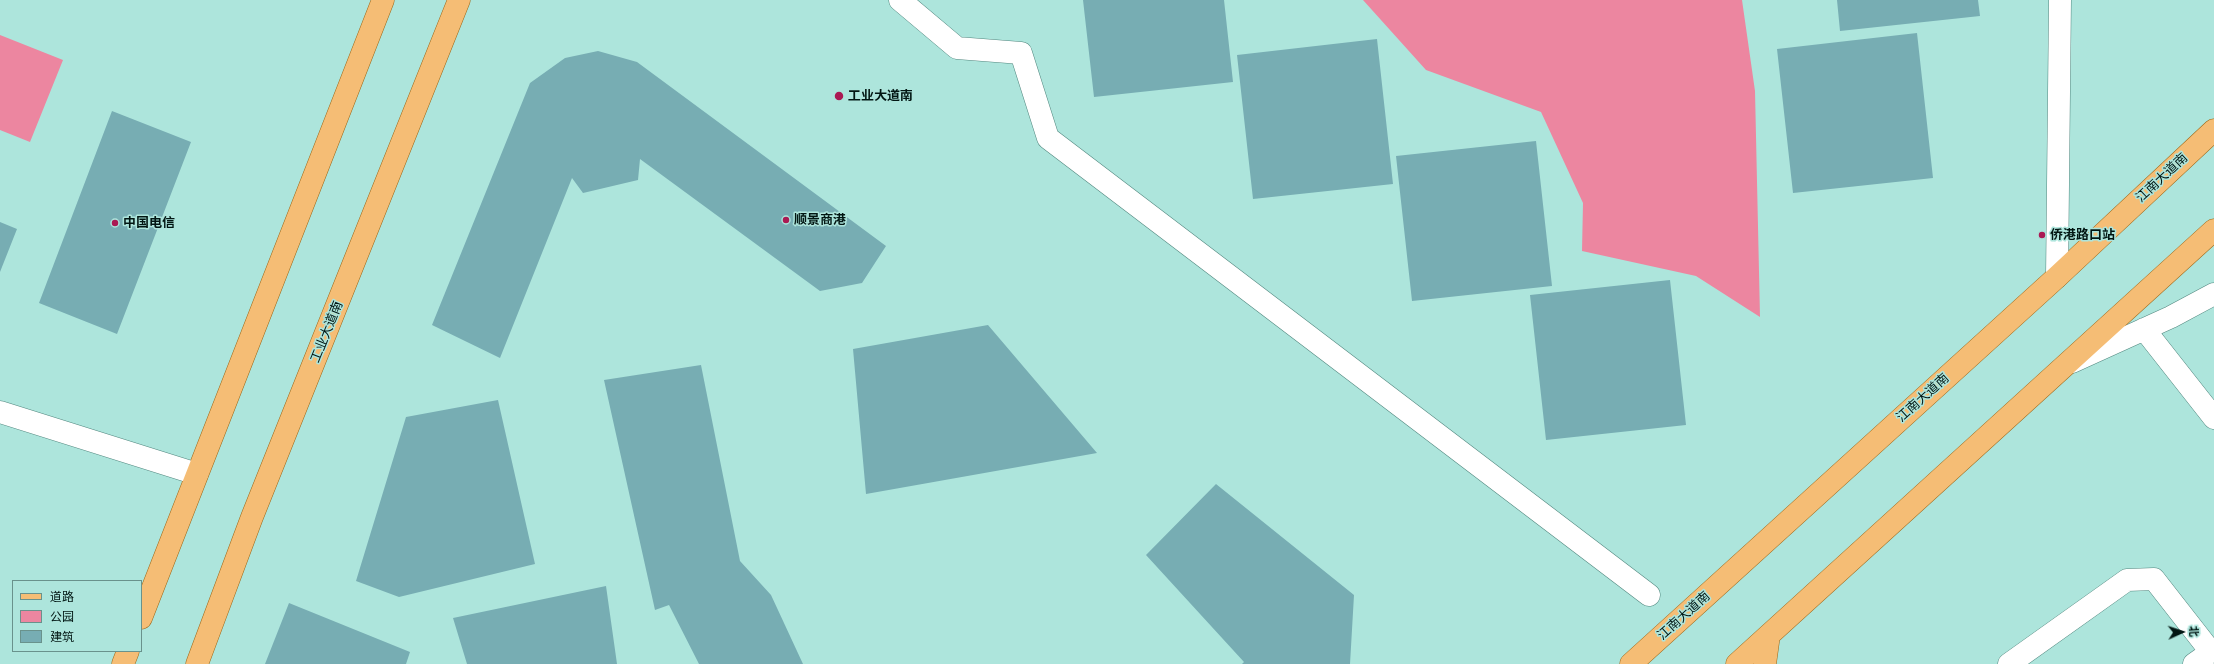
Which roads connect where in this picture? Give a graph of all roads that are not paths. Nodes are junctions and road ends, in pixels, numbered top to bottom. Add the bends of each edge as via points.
1 (382, 0) edge
2 (459, 0) edge
3 (900, 0) edge
4 (2060, 0) edge
5 (2214, 130) edge
6 (2214, 230) edge
7 (2057, 277) junction
8 (2214, 294) edge
9 (2144, 329) junction
10 (2069, 363) junction
11 (0, 412) edge
12 (2214, 418) edge
13 (197, 474) junction
14 (1650, 595) dead end
15 (142, 615) edge
16 (1769, 635) junction
17 (128, 652) edge
18 (2206, 655) edge
19 (123, 664) edge
20 (197, 664) edge
21 (1632, 664) edge
22 (1737, 664) edge
23 (1765, 664) edge
24 (2009, 664) edge

1 - 13 main road
2 - 20 main road, 工业大道南 via 252,518
3 - 14 street via 957,48 1021,53 1048,138
4 - 7 street
5 - 7 main road, 江南大道南
6 - 10 main road
7 - 21 main road, 江南大道南
8 - 9 street
9 - 10 street
9 - 12 street
10 - 16 main road
11 - 13 street
13 - 15 main road
16 - 22 main road
16 - 23 main road
17 - 19 main road
18 - 24 street via 2154,579 2127,580

